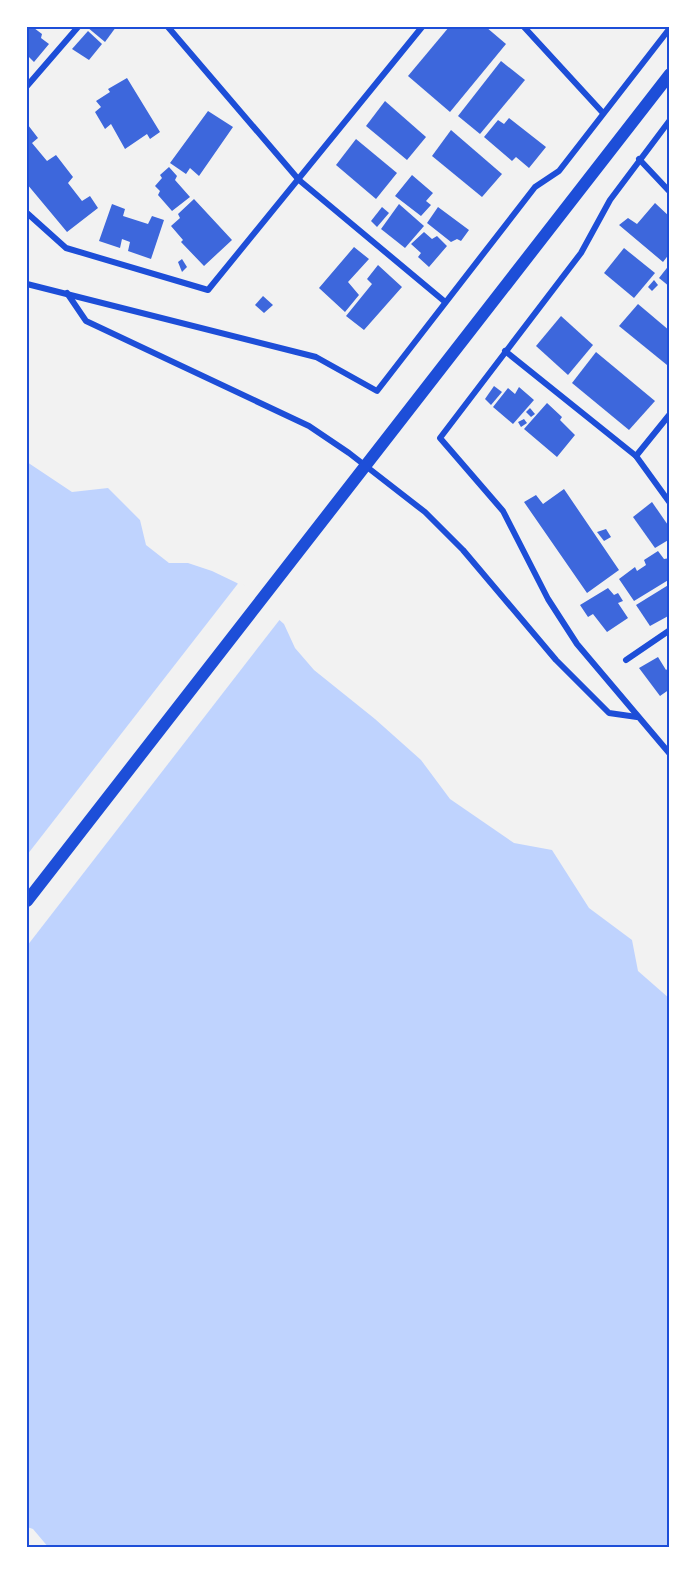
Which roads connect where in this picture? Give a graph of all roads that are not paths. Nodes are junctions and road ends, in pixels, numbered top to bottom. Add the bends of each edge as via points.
1 (78, 27) edge
2 (168, 27) edge
3 (422, 27) edge
4 (524, 27) edge
5 (670, 28) edge
6 (670, 74) edge
7 (27, 86) edge
8 (603, 113) junction
9 (670, 120) edge
10 (639, 159) junction
11 (299, 180) junction
12 (670, 192) edge
13 (27, 213) edge
14 (27, 284) edge
15 (67, 293) junction
16 (444, 301) junction
17 (505, 351) junction
18 (670, 414) edge
19 (636, 456) junction
20 (362, 470) junction
21 (670, 504) edge
22 (670, 630) edge
23 (626, 660) dead end
24 (637, 717) junction
25 (670, 754) edge
26 (27, 901) edge

1 - 7 street
2 - 11 street
3 - 11 street
4 - 8 street
5 - 8 street
6 - 20 main road
8 - 16 street via 559,171 535,188
9 - 10 street
10 - 12 street
10 - 17 street via 610,200 581,253
11 - 13 street via 208,290 66,248
11 - 16 street
14 - 15 street
15 - 16 street via 316,357 377,390
15 - 20 street via 86,321 309,426
17 - 19 street
17 - 24 street via 440,438 503,511 548,599 577,644
18 - 19 street
19 - 21 street
20 - 24 street via 425,512 464,550 549,652 609,712
20 - 26 main road
22 - 23 street
24 - 25 street

